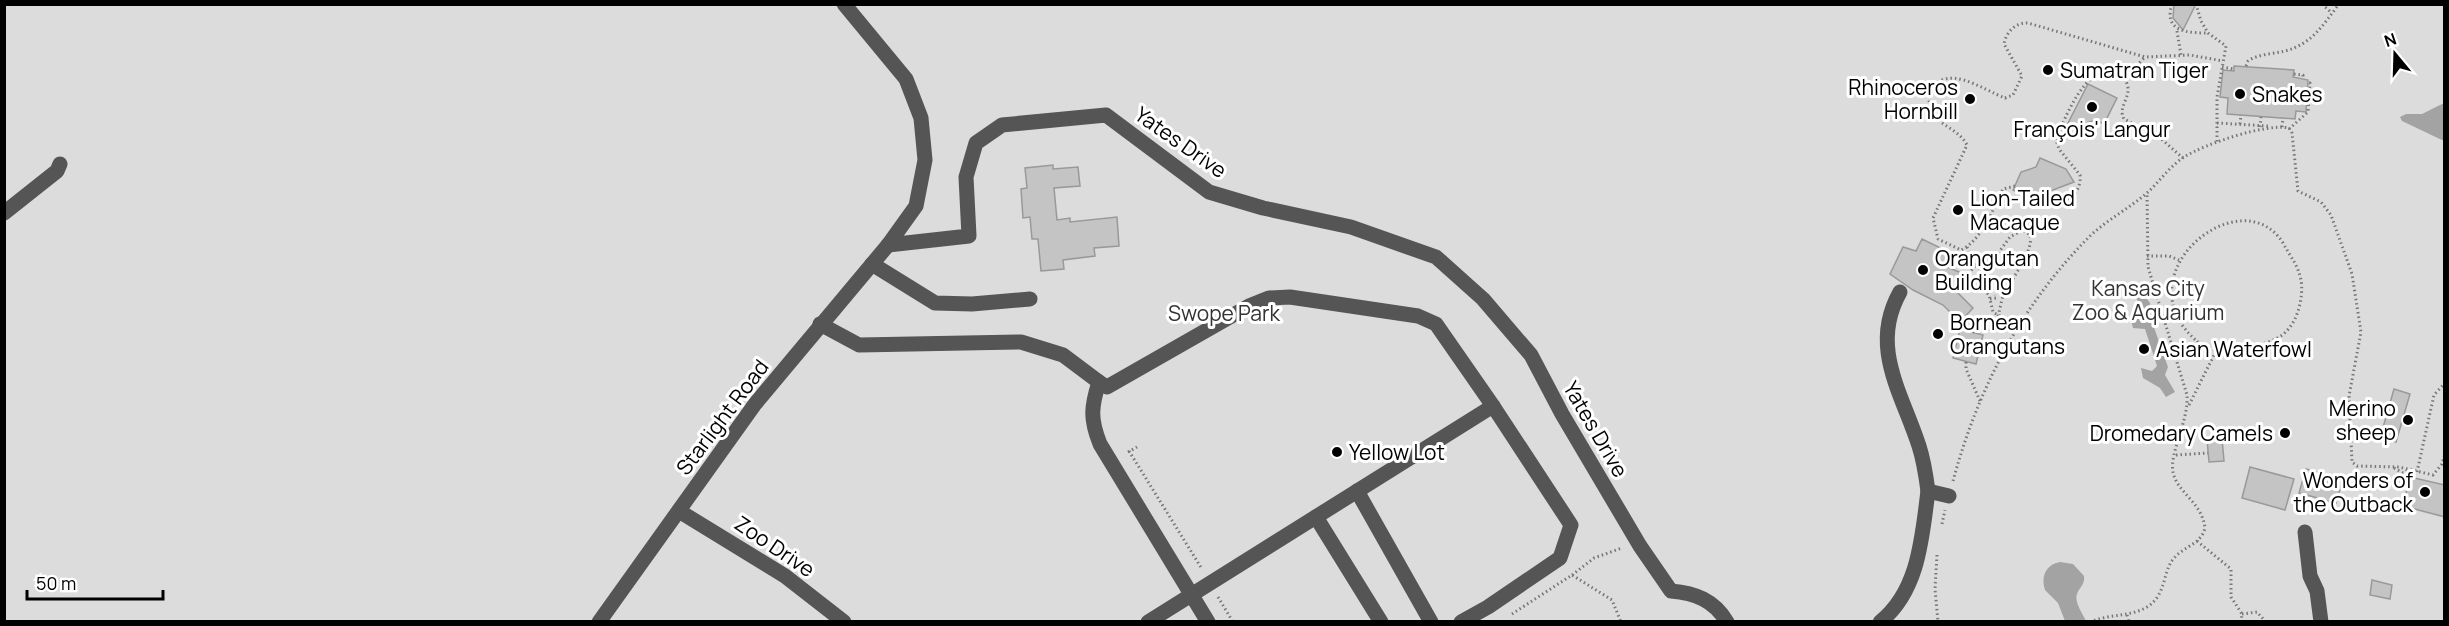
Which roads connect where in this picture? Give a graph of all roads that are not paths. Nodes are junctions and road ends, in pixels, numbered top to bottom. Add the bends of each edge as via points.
1 (844, 4) edge
2 (60, 164) dead end
3 (4, 213) edge
4 (888, 245) junction
5 (872, 264) junction
6 (1900, 292) dead end
7 (1030, 299) dead end
8 (820, 324) junction
9 (1099, 382) junction
10 (1493, 406) junction
11 (1358, 491) junction
12 (1928, 491) junction
13 (1949, 496) road end
14 (679, 511) junction
15 (1316, 517) junction
16 (2305, 532) dead end
17 (1192, 594) junction
18 (599, 621) edge
19 (844, 621) edge
20 (1148, 621) edge
21 (1208, 621) edge
22 (1381, 621) edge
23 (1431, 621) edge
24 (1461, 621) edge
25 (1726, 621) edge
26 (1880, 621) edge
27 (2321, 621) edge

1 - 4 street via 906,79 921,118 926,160 916,206
2 - 3 street via 57,171
4 - 5 street, Starlight Road
4 - 25 street, Yates Drive via 969,236 966,177 976,143 1002,125 1106,115 1209,192 1350,227 1436,257 1482,299 1531,355 1641,548 1671,591 1710,602
5 - 7 street via 935,303
5 - 8 street, Starlight Road
6 - 12 street via 1891,308 1886,339 1892,374 1918,443
8 - 9 street via 859,345 1022,342 1063,355
8 - 14 street, Starlight Road via 755,404
9 - 10 street via 1107,387 1249,306 1269,298 1290,297 1418,316 1436,324
9 - 17 street via 1091,407 1100,444
10 - 11 street
10 - 24 street via 1570,525 1560,558 1488,608
11 - 15 street
11 - 23 street
12 - 13 street
12 - 26 street via 1912,576 1899,603
14 - 18 street, Starlight Road
14 - 19 street, Zoo Drive via 785,576
15 - 17 street
15 - 22 street
16 - 27 street
17 - 20 street
17 - 21 street

